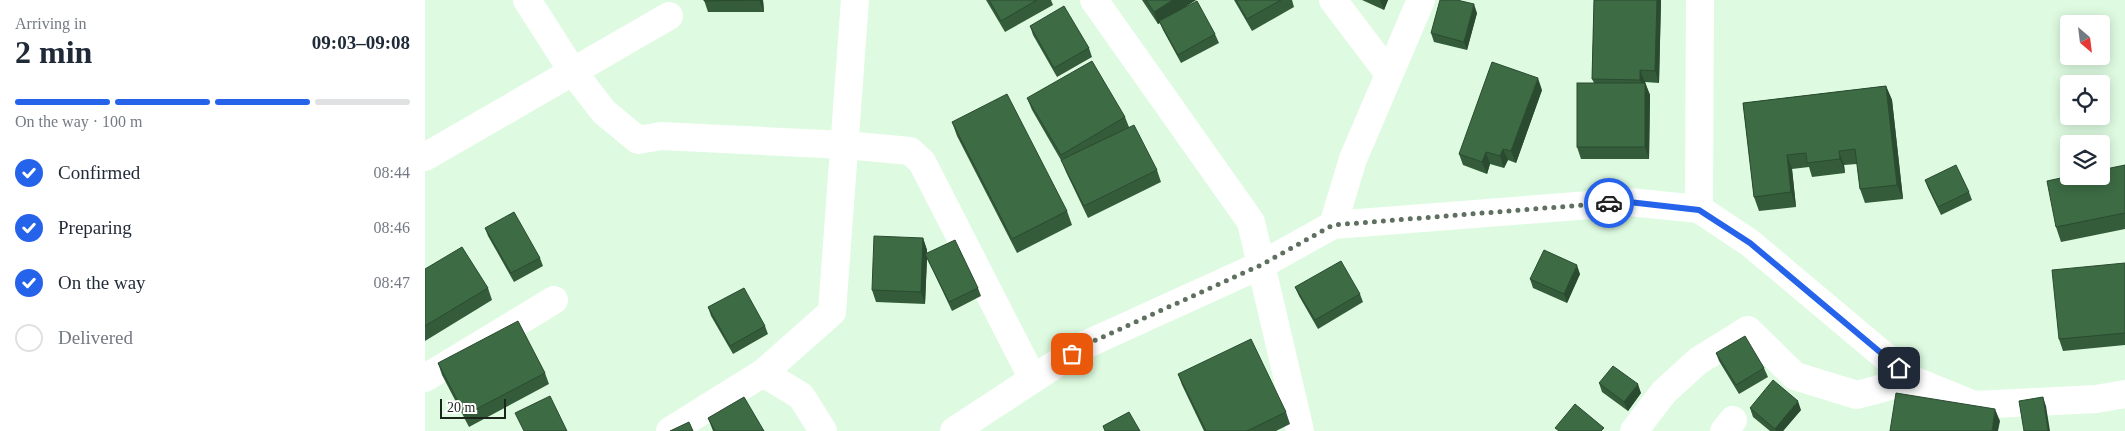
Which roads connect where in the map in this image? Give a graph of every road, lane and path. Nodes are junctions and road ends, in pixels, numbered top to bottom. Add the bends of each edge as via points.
1 (527, 0) edge
2 (855, 0) edge
3 (1094, 0) edge
4 (1333, 0) edge
5 (1421, 0) edge
6 (1701, 0) edge
7 (669, 16) dead end
8 (573, 72) junction
9 (1389, 74) junction
10 (845, 145) junction
11 (425, 157) edge
12 (1699, 210) junction
13 (1333, 225) junction
14 (1261, 265) junction
15 (555, 300) dead end
16 (763, 373) junction
17 (425, 378) edge
18 (1033, 379) junction
19 (1913, 380) junction
20 (2125, 394) edge
21 (670, 431) edge
22 (823, 431) edge
23 (954, 431) edge
24 (1300, 431) edge
25 (1633, 431) edge

1 - 8 street
2 - 10 street
3 - 14 street via 1251,222
4 - 9 street
5 - 9 street
6 - 12 street
7 - 8 street
8 - 10 street via 604,112 638,140 661,136
8 - 11 street
9 - 13 street via 1353,159
10 - 16 street via 832,312
10 - 18 street via 910,151 923,162
12 - 13 street via 1629,202
12 - 19 street via 1750,243
13 - 14 street
14 - 18 street via 1085,345
14 - 24 street
15 - 17 street
16 - 21 street
16 - 22 street via 801,396
18 - 23 street
19 - 20 street via 1974,405 2096,399
19 - 25 street via 1857,394 1795,376 1748,330 1698,361 1664,392

